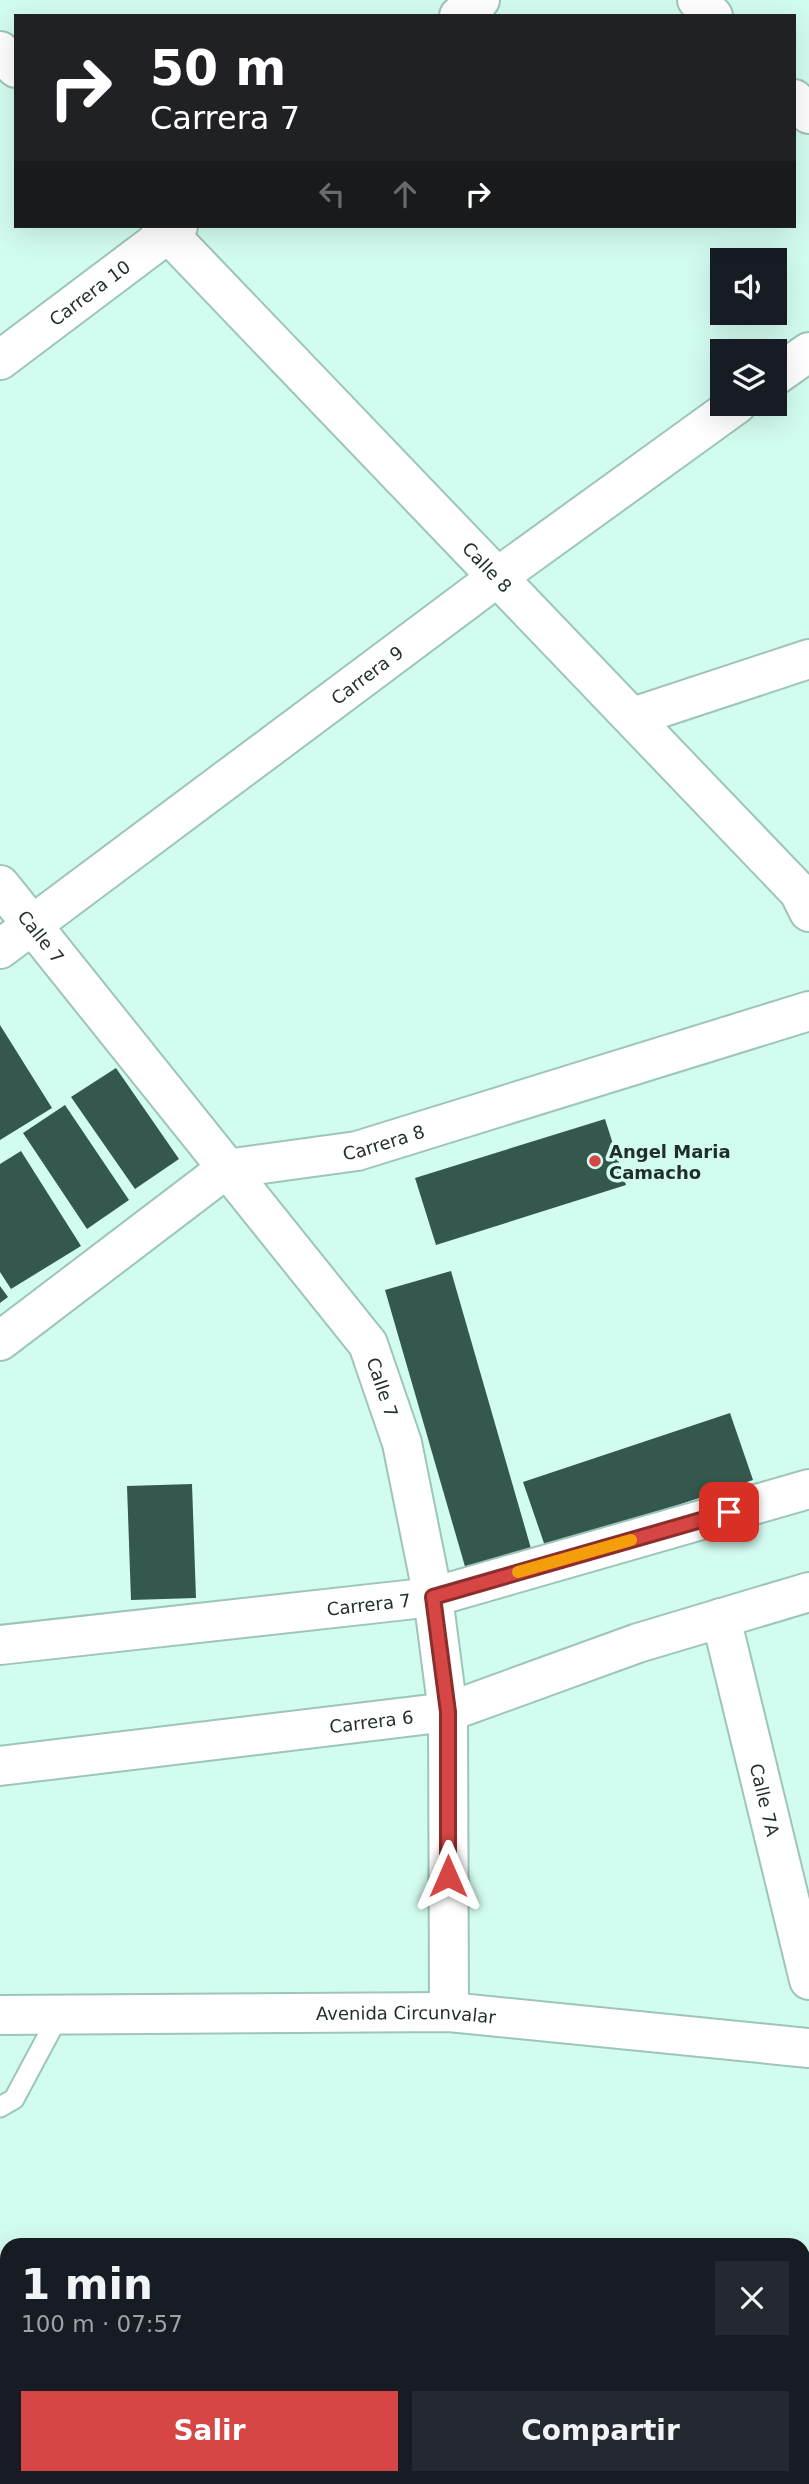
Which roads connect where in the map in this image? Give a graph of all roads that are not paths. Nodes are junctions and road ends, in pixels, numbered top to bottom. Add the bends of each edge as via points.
1 (480, 0) edge
2 (697, 0) edge
3 (462, 14) edge
4 (711, 14) edge
5 (0, 51) edge
6 (14, 66) edge
7 (796, 101) edge
8 (809, 114) edge
9 (169, 228) edge
10 (809, 352) edge
11 (0, 360) edge
12 (787, 368) edge
13 (720, 416) edge
14 (499, 576) junction
15 (809, 659) edge
16 (633, 717) junction
17 (0, 885) edge
18 (809, 912) edge
19 (31, 924) junction
20 (0, 949) edge
21 (809, 1011) edge
22 (226, 1168) junction
23 (0, 1341) edge
24 (809, 1489) edge
25 (809, 1592) edge
26 (433, 1597) junction
27 (721, 1618) junction
28 (0, 1645) edge
29 (448, 1712) junction
30 (0, 1766) edge
31 (809, 1980) edge
32 (449, 2012) junction
33 (0, 2015) edge
34 (60, 2015) junction
35 (809, 2048) edge
36 (0, 2107) edge

1 - 3 street
2 - 4 street
5 - 6 street
7 - 8 street
9 - 11 street, Carrera 10
9 - 14 street, Calle 8
10 - 12 street
13 - 14 street, Carrera 9
14 - 16 street, Calle 8
14 - 19 street, Carrera 9
15 - 16 street
16 - 18 street, Calle 8 via 799,892
17 - 19 street, Calle 7
19 - 20 street, Carrera 9
19 - 22 street, Calle 7
21 - 22 street, Carrera 8 via 356,1151
22 - 23 street, Carrera 8
22 - 26 street, Calle 7 via 368,1344 402,1443
24 - 26 street, Carrera 7
25 - 27 street, Carrera 6
26 - 28 street, Carrera 7
26 - 29 street, Calle 7
27 - 29 street, Carrera 6
27 - 31 street, Calle 7A
29 - 30 street, Carrera 6
29 - 32 street, Calle 7
32 - 34 street, Avenida Circunvalar
32 - 35 street, Avenida Circunvalar
33 - 34 street, Avenida Circunvalar
34 - 36 lane via 15,2099

